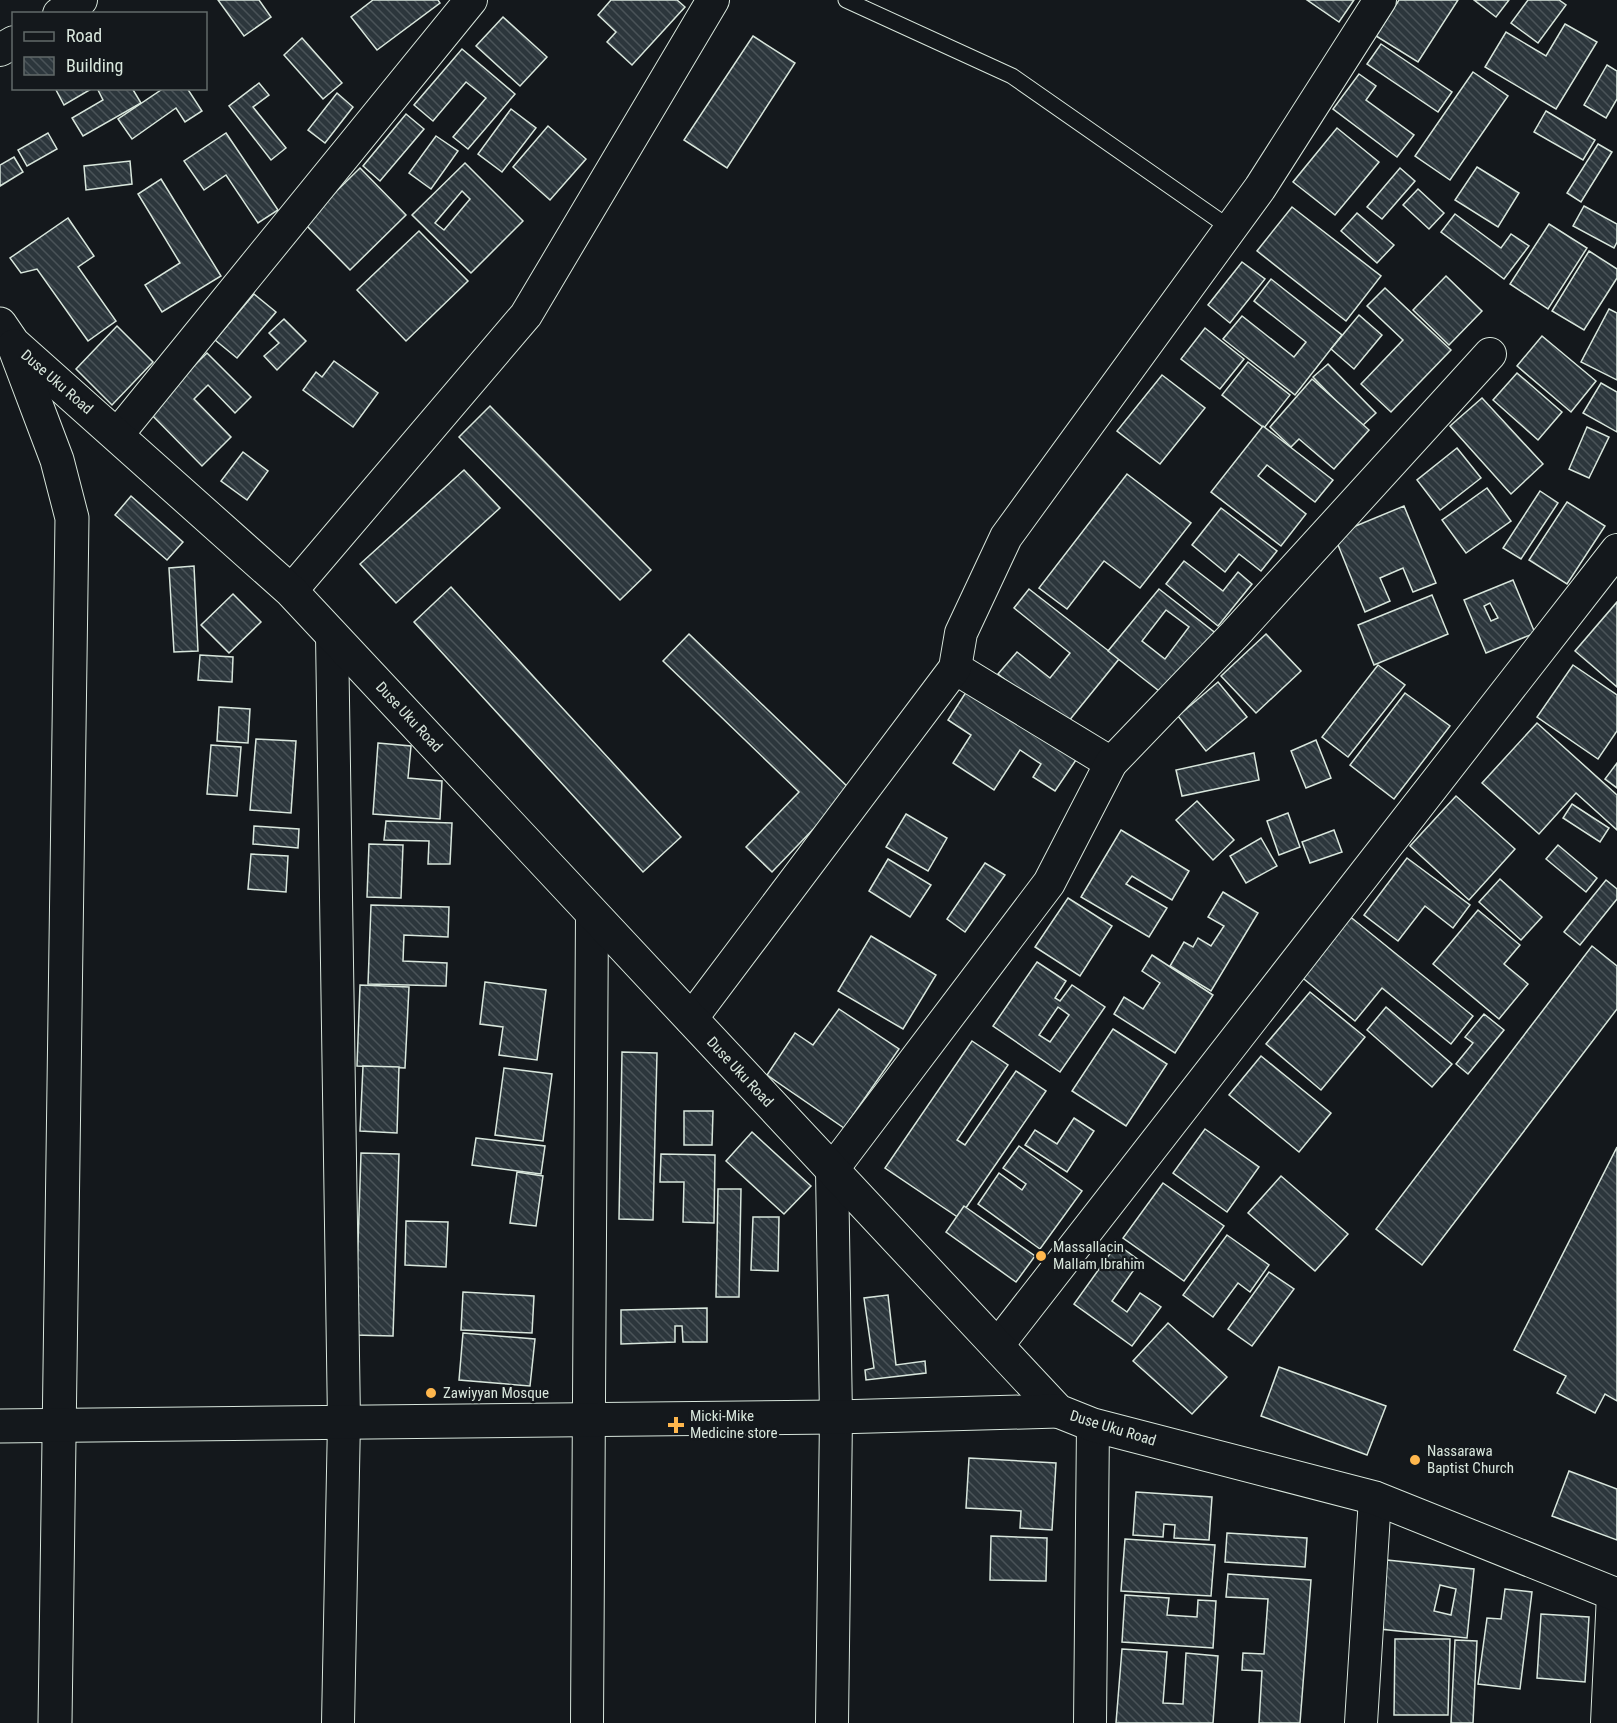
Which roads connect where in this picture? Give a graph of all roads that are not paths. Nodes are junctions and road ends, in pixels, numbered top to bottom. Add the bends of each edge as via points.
1 (81, 0) edge
2 (471, 0) edge
3 (713, 0) edge
4 (846, 0) edge
5 (1380, 0) edge
6 (62, 12) edge
7 (1230, 228) junction
8 (6, 334) edge
9 (1490, 354) dead end
10 (117, 435) junction
11 (1617, 550) edge
12 (291, 591) junction
13 (332, 635) junction
14 (955, 668) junction
15 (1111, 763) junction
16 (592, 913) junction
17 (691, 1019) junction
18 (832, 1170) junction
19 (997, 1347) junction
20 (1058, 1411) junction
21 (836, 1417) junction
22 (590, 1418) junction
23 (344, 1421) junction
24 (60, 1425) junction
25 (1093, 1425) junction
26 (0, 1426) edge
27 (1375, 1498) junction
28 (1615, 1594) edge
29 (55, 1723) edge
30 (338, 1723) edge
31 (587, 1723) edge
32 (832, 1723) edge
33 (1090, 1723) edge
34 (1361, 1723) edge
35 (1607, 1723) edge

1 - 6 street
2 - 10 street
3 - 12 street via 526,315
4 - 7 lane via 1012,76
5 - 7 street via 1260,188
7 - 14 street via 1006,537 961,633
8 - 10 street, Duse Uku Road
8 - 24 street via 57,460 72,518
9 - 15 street via 1236,634
10 - 12 street, Duse Uku Road
11 - 19 street
12 - 13 street, Duse Uku Road
13 - 16 street, Duse Uku Road
13 - 23 street
14 - 15 street
14 - 17 street
15 - 18 street via 1049,884
16 - 17 street, Duse Uku Road
16 - 22 street
17 - 18 street, Duse Uku Road
18 - 19 street, Duse Uku Road
18 - 21 street
19 - 20 street, Duse Uku Road
20 - 21 street
20 - 25 street, Duse Uku Road
21 - 22 street
21 - 32 street
22 - 23 street
22 - 31 street
23 - 24 street
23 - 30 street
24 - 26 street
24 - 29 street
25 - 27 street, Duse Uku Road
25 - 33 street
27 - 28 street, Duse Uku Road
27 - 34 street
28 - 35 street

